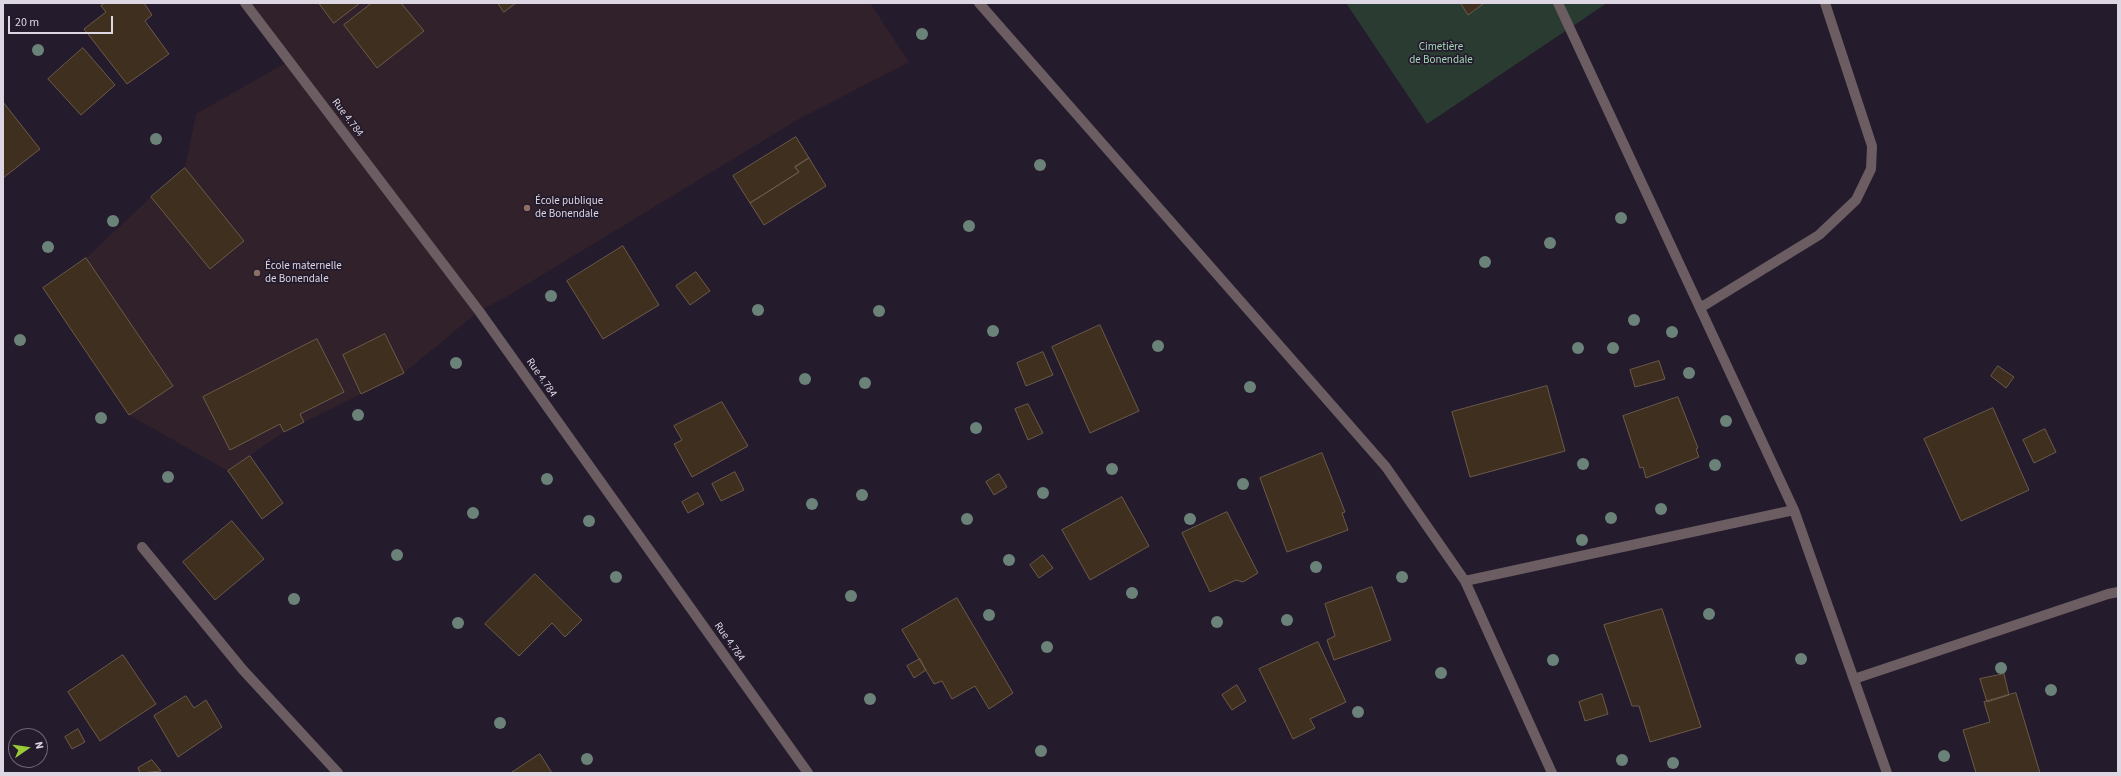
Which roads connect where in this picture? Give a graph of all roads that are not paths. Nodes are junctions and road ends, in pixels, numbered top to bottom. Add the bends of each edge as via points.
1 (246, 3) edge
2 (979, 3) edge
3 (1558, 3) edge
4 (1825, 3) edge
5 (1700, 308) junction
6 (1794, 510) junction
7 (142, 547) dead end
8 (1465, 581) junction
9 (2118, 592) edge
10 (1854, 679) junction
11 (338, 773) edge
12 (808, 773) edge
13 (1552, 773) edge
14 (1887, 773) edge

1 - 12 street, Rue 4.784 via 479,311
2 - 8 street via 1386,467
3 - 5 street
4 - 5 street via 1872,146 1871,169 1856,200 1819,235
5 - 6 street
6 - 8 street
6 - 10 street
7 - 11 street via 243,670
8 - 13 street
9 - 10 street
10 - 14 street

